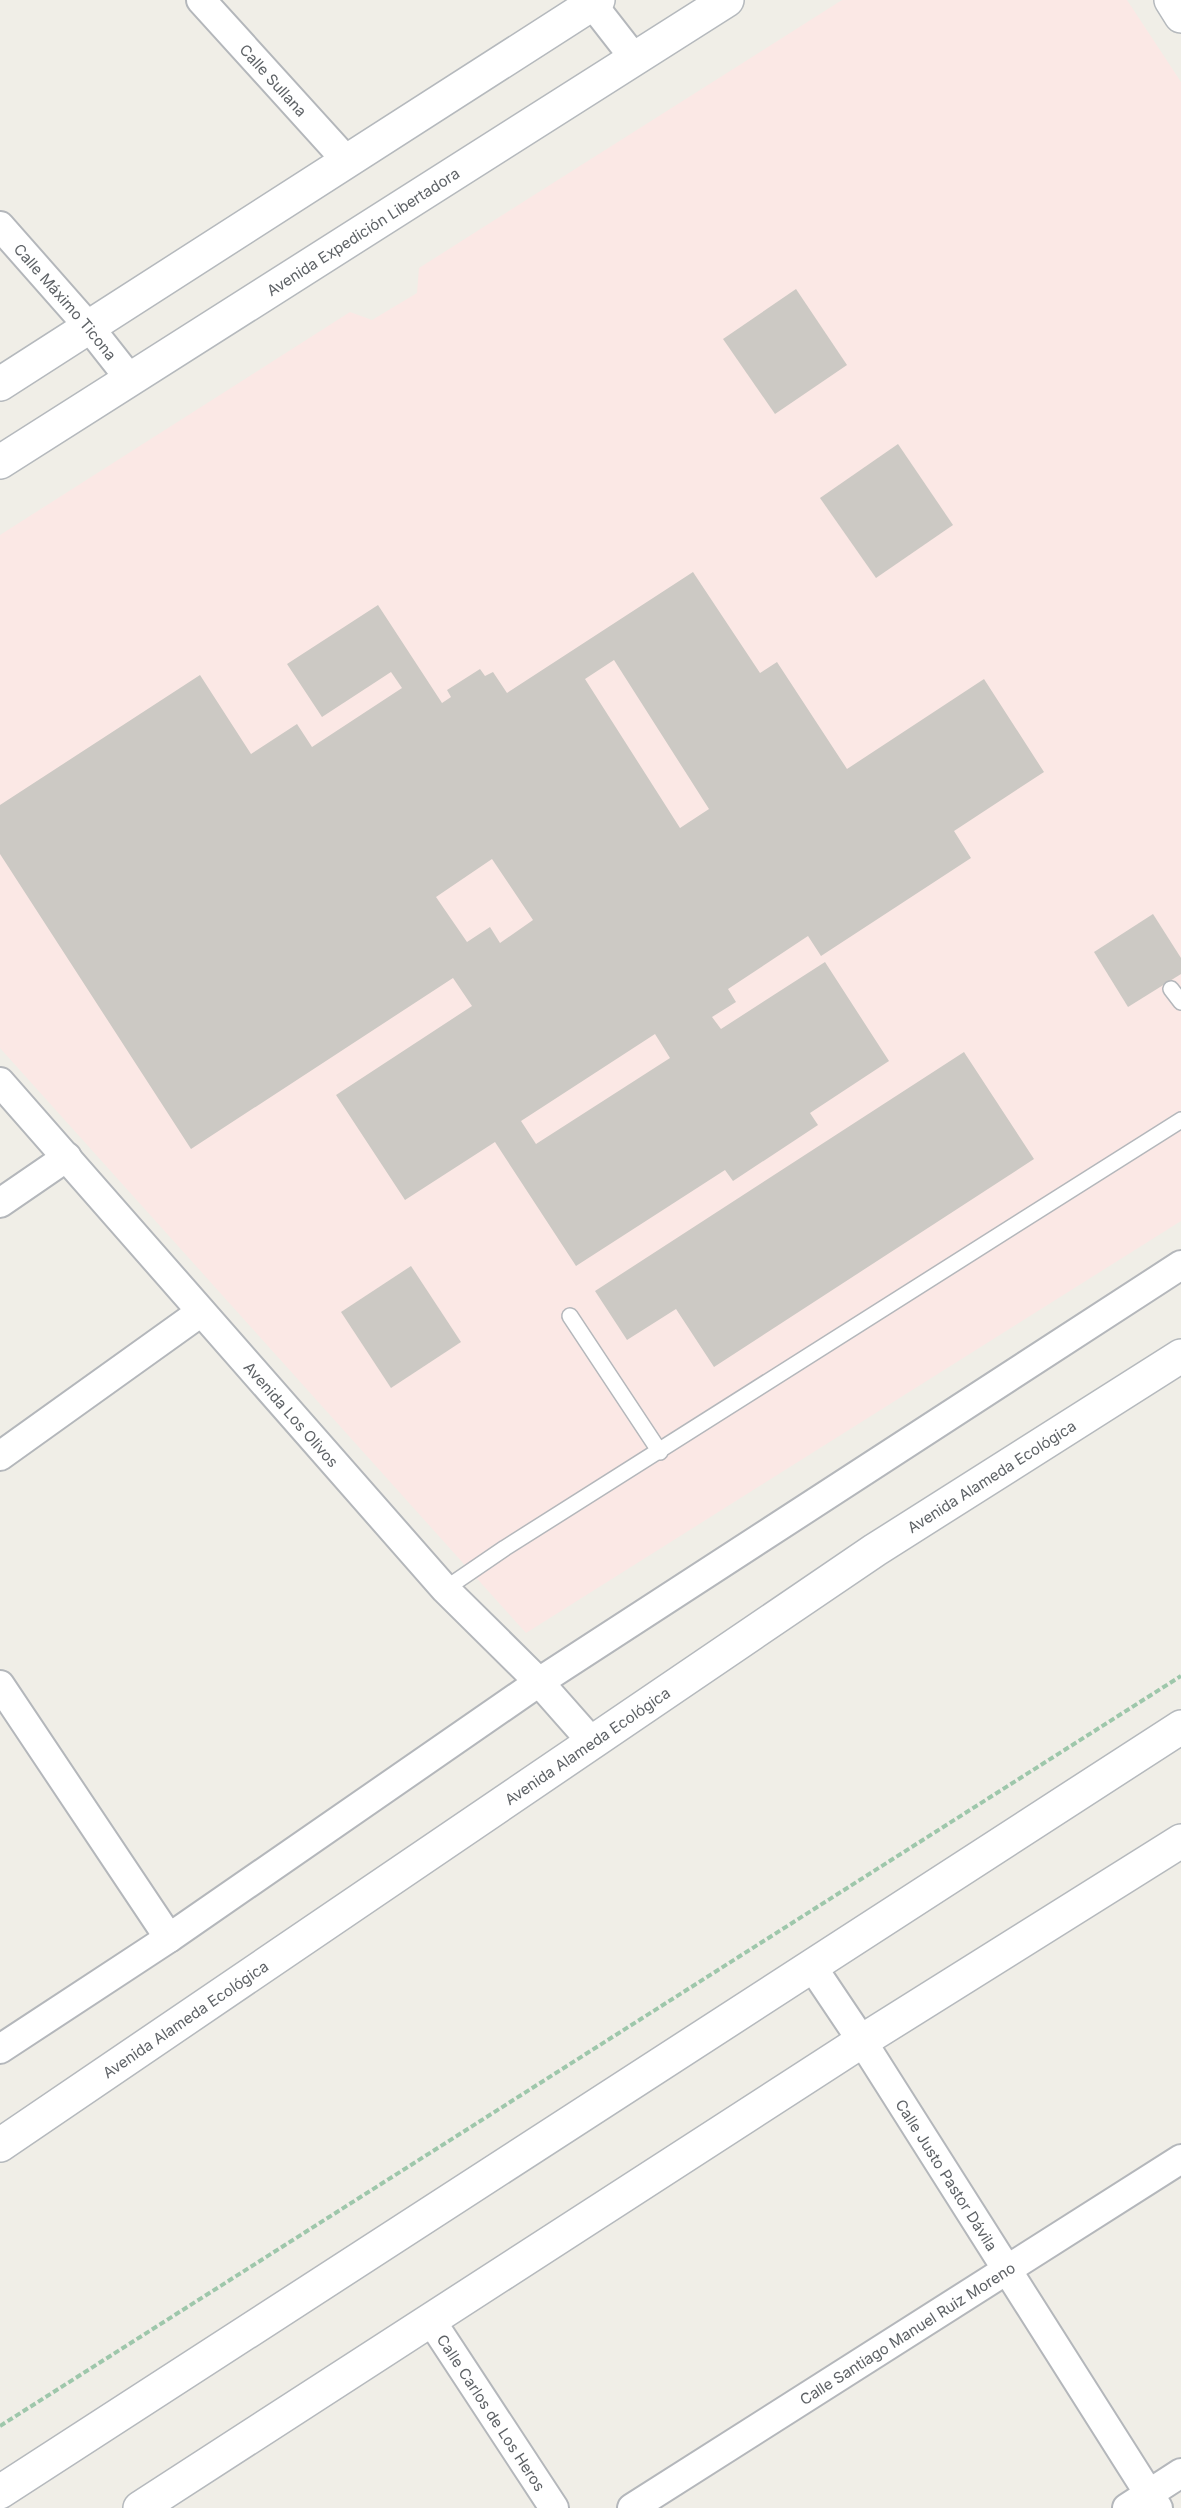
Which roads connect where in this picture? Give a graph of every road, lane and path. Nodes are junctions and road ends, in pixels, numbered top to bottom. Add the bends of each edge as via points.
1 (201, 0) edge
2 (727, 0) edge
3 (1171, 0) edge
4 (593, 1) edge
5 (1181, 16) edge
6 (635, 58) junction
7 (346, 160) junction
8 (0, 226) edge
9 (89, 327) junction
10 (130, 379) junction
11 (0, 384) edge
12 (0, 462) edge
13 (1172, 989) dead end
14 (1181, 1002) edge
15 (0, 1082) edge
16 (1181, 1120) edge
17 (67, 1157) junction
18 (0, 1203) edge
19 (1181, 1265) edge
20 (201, 1312) junction
21 (570, 1316) dead end
22 (1181, 1356) edge
23 (660, 1452) junction
24 (0, 1456) edge
25 (445, 1589) junction
26 (1181, 1676) edge
27 (539, 1682) junction
28 (0, 1685) edge
29 (1181, 1727) edge
30 (592, 1742) junction
31 (1181, 1841) edge
32 (169, 1938) junction
33 (812, 1965) junction
34 (862, 2041) junction
35 (0, 2049) edge
36 (0, 2145) edge
37 (1181, 2159) edge
38 (1007, 2270) junction
39 (430, 2319) junction
40 (0, 2426) edge
41 (1181, 2474) edge
42 (0, 2492) edge
43 (1145, 2503) edge
44 (140, 2508) edge
45 (554, 2508) edge
46 (632, 2508) edge

1 - 7 street, Calle Sullana
2 - 6 street, Avenida Expedición Libertadora
3 - 5 street
4 - 6 street
4 - 7 street
6 - 10 street, Avenida Expedición Libertadora
7 - 9 street
8 - 9 street, Calle Máximo Ticona
9 - 10 street, Calle Máximo Ticona
9 - 11 street
10 - 12 street, Avenida Expedición Libertadora
13 - 14 lane
15 - 17 street, Avenida Los Olivos
16 - 23 lane
17 - 18 street
17 - 20 street, Avenida Los Olivos
19 - 27 street
20 - 24 street
20 - 25 street, Avenida Los Olivos
21 - 23 lane
22 - 30 street, Avenida Alameda Ecológica via 875,1550
23 - 25 lane
25 - 27 street, Avenida Los Olivos
26 - 40 path
27 - 30 street, Avenida Los Olivos
27 - 32 street
28 - 32 street
29 - 33 street
30 - 36 street, Avenida Alameda Ecológica
31 - 34 street
32 - 35 street
33 - 34 street, Calle Justo Pastor Dávila
33 - 42 street
34 - 38 street, Calle Justo Pastor Dávila
34 - 39 street
37 - 38 street, Calle Santiago Manuel Ruiz Moreno
38 - 43 street, Calle Justo Pastor Dávila
38 - 46 street, Calle Santiago Manuel Ruiz Moreno
39 - 44 street
39 - 45 street, Calle Carlos de Los Heros
41 - 43 street

